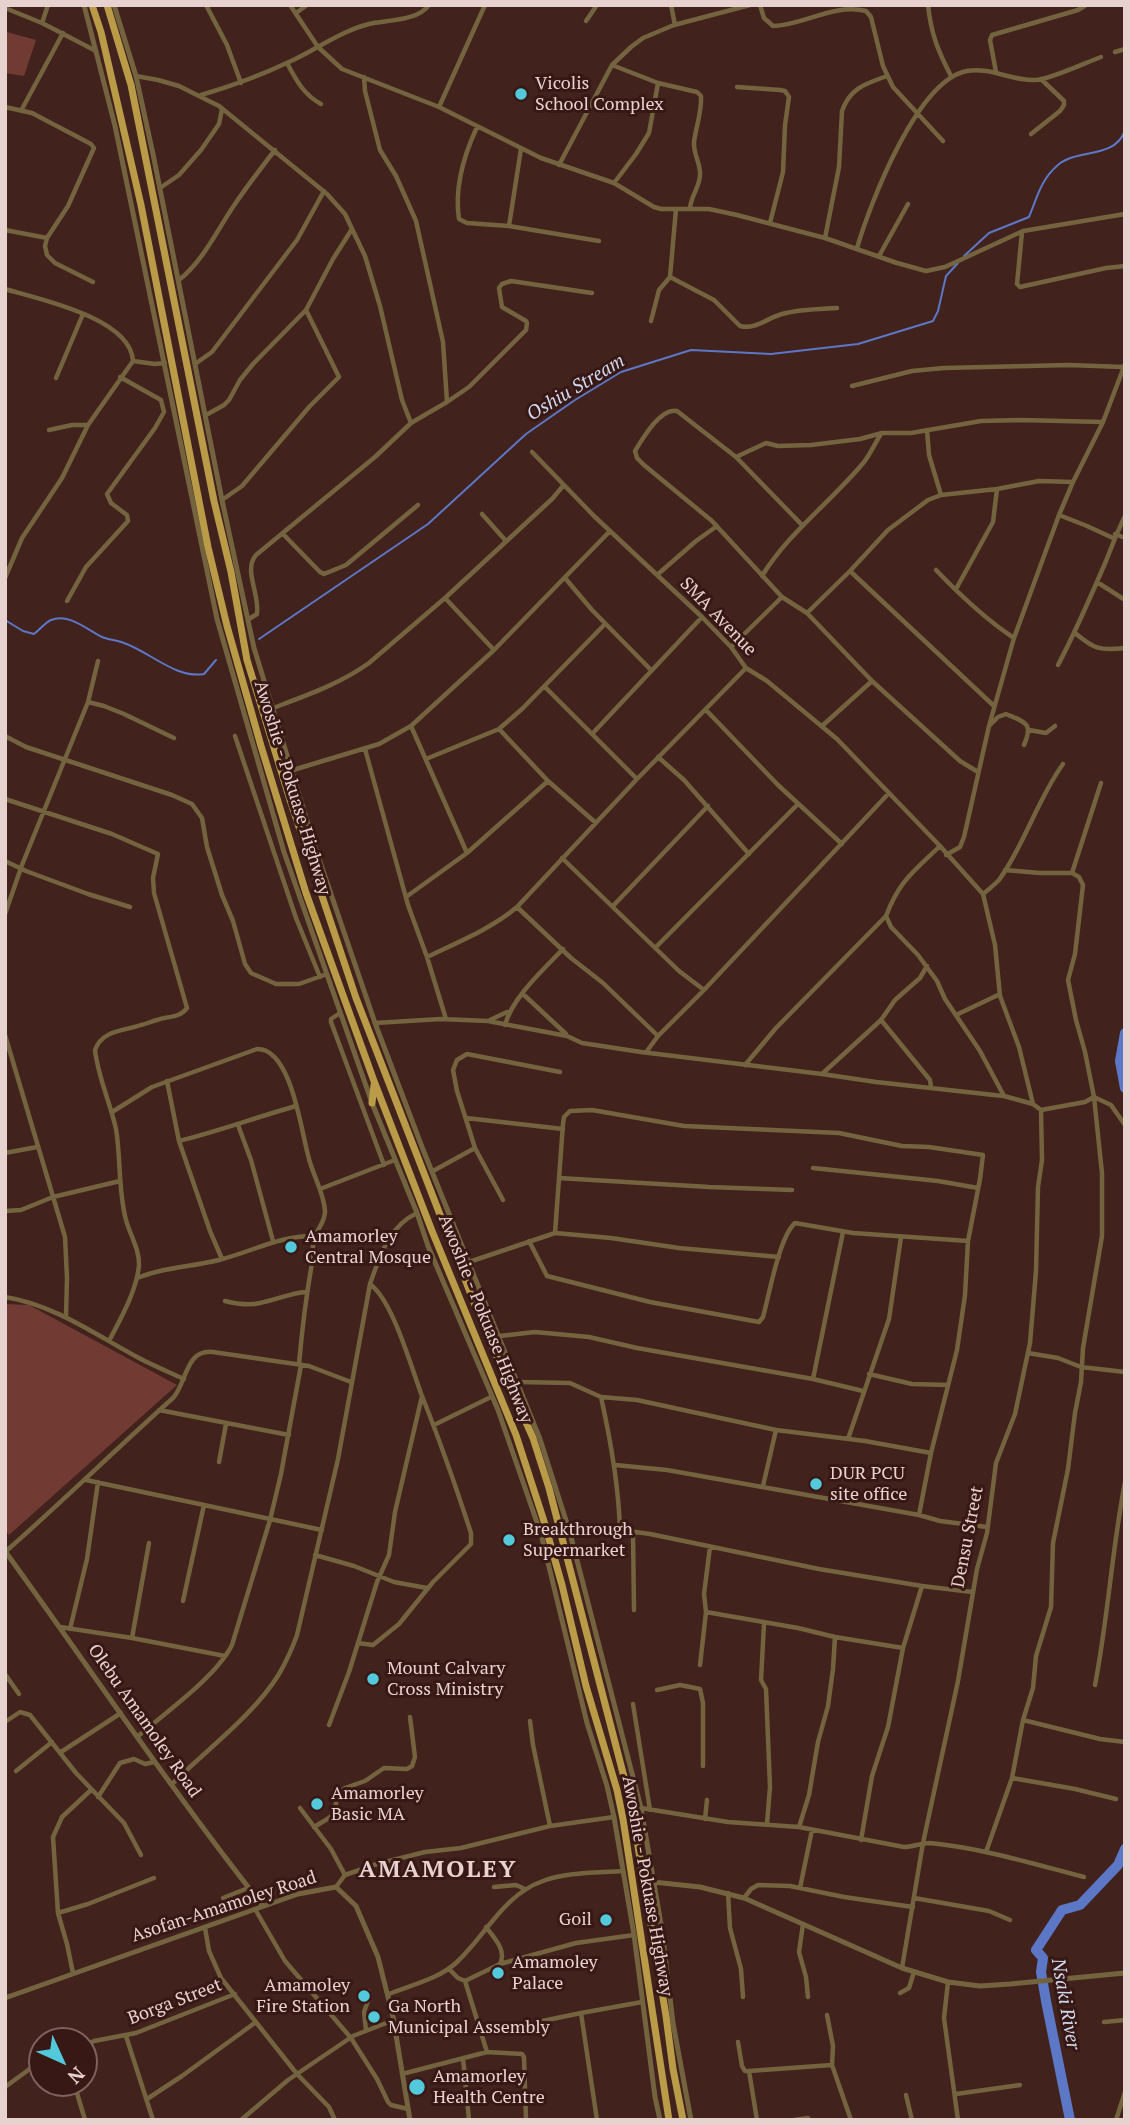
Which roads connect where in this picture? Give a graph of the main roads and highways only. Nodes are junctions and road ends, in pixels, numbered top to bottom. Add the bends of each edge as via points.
1 (92, 5) edge
2 (107, 5) edge
3 (110, 104) road end
4 (120, 116) junction
5 (155, 202) junction
6 (141, 205) junction
7 (327, 913) junction
8 (315, 916) junction
9 (374, 1081) junction
10 (372, 1103) road end
11 (591, 1654) junction
12 (579, 1658) junction
13 (640, 1987) road end
14 (646, 2000) junction
15 (669, 2120) edge
16 (682, 2120) edge

1 - 4 main road, Awoshie - Pokuase Highway
2 - 5 main road, Awoshie - Pokuase Highway via 149,154
3 - 4 main road
4 - 6 main road, Awoshie - Pokuase Highway
5 - 6 main road
5 - 7 main road, Awoshie - Pokuase Highway via 247,660
6 - 8 main road, Awoshie - Pokuase Highway via 227,626
7 - 8 main road
7 - 11 main road, Awoshie - Pokuase Highway via 426,1181 533,1438
8 - 9 main road, Awoshie - Pokuase Highway
9 - 10 main road
9 - 12 main road, Awoshie - Pokuase Highway via 516,1435 559,1572
11 - 12 main road
11 - 16 main road, Awoshie - Pokuase Highway via 631,1804
12 - 14 main road, Awoshie - Pokuase Highway via 621,1807
13 - 14 main road
14 - 15 main road, Awoshie - Pokuase Highway

